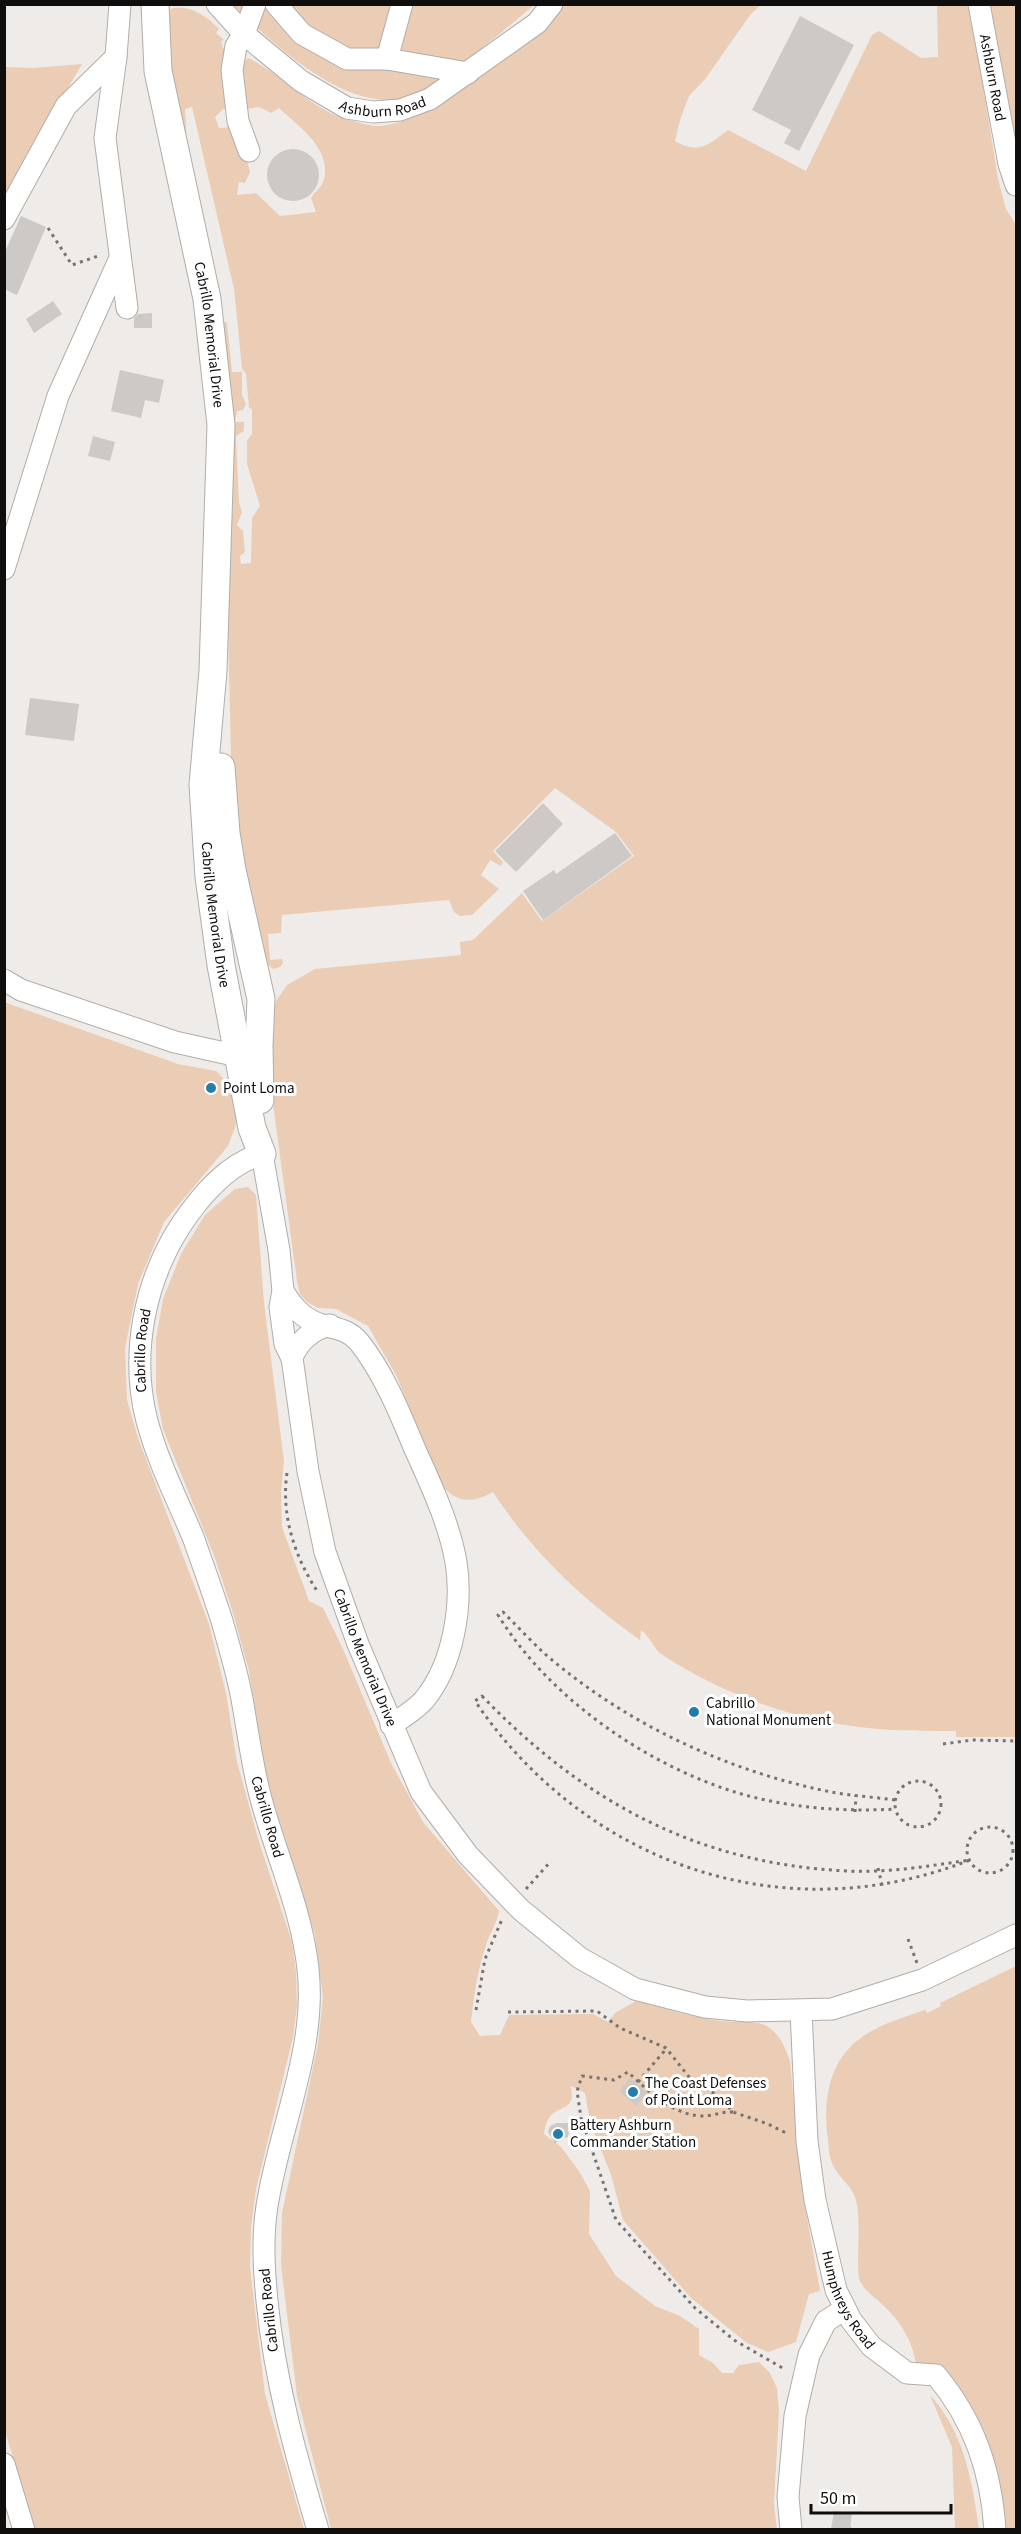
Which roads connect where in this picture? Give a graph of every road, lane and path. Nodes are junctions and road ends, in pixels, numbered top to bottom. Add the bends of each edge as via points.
1 (120, 4) edge
2 (155, 4) edge
3 (217, 4) edge
4 (255, 4) edge
5 (276, 4) edge
6 (402, 4) edge
7 (552, 4) edge
8 (979, 4) edge
9 (244, 34) junction
10 (116, 57) junction
11 (387, 59) junction
12 (468, 73) junction
13 (249, 151) dead end
14 (1017, 185) edge
15 (4, 219) edge
16 (48, 228) dead end
17 (120, 253) junction
18 (127, 308) dead end
19 (4, 569) edge
20 (213, 671) junction
21 (4, 980) edge
22 (238, 1056) junction
23 (262, 1154) junction
24 (284, 1291) junction
25 (330, 1325) junction
26 (292, 1358) junction
27 (391, 1725) junction
28 (1017, 1741) edge
29 (943, 1744) dead end
30 (856, 1795) junction
31 (895, 1800) junction
32 (896, 1809) junction
33 (855, 1811) junction
34 (970, 1860) junction
35 (551, 1861) dead end
36 (878, 1869) junction
37 (883, 1887) junction
38 (521, 1895) dead end
39 (505, 1911) dead end
40 (1017, 1935) edge
41 (908, 1939) dead end
42 (918, 1967) dead end
43 (476, 2010) dead end
44 (801, 2010) junction
45 (508, 2012) dead end
46 (666, 2048) junction
47 (638, 2082) junction
48 (733, 2112) junction
49 (788, 2134) dead end
50 (845, 2308) junction
51 (795, 2376) dead end
52 (4, 2464) edge
53 (24, 2529) edge
54 (318, 2529) edge
55 (791, 2529) edge
56 (995, 2529) edge

1 - 10 street
2 - 20 main road, Cabrillo Memorial Drive via 158,70 207,299 221,426
3 - 9 street, Ashburn Road
4 - 9 street
5 - 11 street via 302,34 347,59
6 - 11 street
7 - 12 street, Ashburn Road via 537,23
8 - 14 street, Ashburn Road via 1009,164
9 - 12 street, Ashburn Road via 302,81 347,108 373,112 400,110 430,99
9 - 13 street via 236,46 232,70 238,121
10 - 15 street via 66,106
10 - 17 street via 105,138
11 - 12 street
16 - 17 path via 72,265
17 - 18 street
17 - 19 street via 58,396
20 - 22 main road, Cabrillo Memorial Drive via 203,785 205,834 214,917
20 - 23 main road, Cabrillo Memorial Drive via 226,833 261,999
21 - 22 street via 21,990 164,1038
22 - 23 main road, Cabrillo Memorial Drive via 252,1128
23 - 24 street, Cabrillo Memorial Drive
23 - 54 street, Cabrillo Road via 247,1158 222,1176 173,1237 147,1302 140,1374 153,1440 207,1576 231,1652 258,1787 306,1956 307,2024 270,2186 263,2250 279,2388
24 - 25 street, Cabrillo Memorial Drive via 302,1314 316,1323
24 - 26 street, Cabrillo Memorial Drive via 281,1316 285,1344
25 - 26 street via 302,1341
25 - 27 street, Cabrillo Memorial Drive via 347,1331 357,1340 383,1381 441,1511 456,1563 457,1607 441,1670 423,1701
26 - 27 street, Cabrillo Memorial Drive via 308,1471 325,1552
27 - 44 street via 421,1792 468,1855 521,1910 580,1958 635,1989 664,1998 747,2012
28 - 29 path
30 - 31 path
30 - 33 path
30 - 33 path via 809,1787 746,1769 659,1732 579,1681 503,1612 498,1615 554,1683 588,1714 634,1746 694,1776 738,1792 774,1801
31 - 32 path
31 - 32 path via 900,1789 916,1781 933,1786 941,1802 939,1815 923,1826 910,1826
32 - 33 path
34 - 34 path via 983,1872 996,1872 1011,1859 1011,1840 996,1828 979,1830 968,1843
34 - 36 path
34 - 37 path
35 - 38 path
36 - 37 path
36 - 37 path via 846,1871 752,1858 654,1825 616,1806 563,1771 482,1696 475,1701 520,1759 563,1800 641,1848 686,1867 769,1887
39 - 43 path via 485,1959
40 - 44 street via 922,1980 832,2009
41 - 42 path
44 - 50 street, Humphreys Road via 807,2141 815,2200 836,2290
45 - 46 path via 597,2011 620,2028
46 - 47 path
46 - 48 path via 693,2082 718,2096
47 - 48 path via 653,2097 686,2113 709,2116
47 - 51 path via 628,2072 614,2080 582,2076 577,2091 581,2118 616,2220 695,2308 734,2340
48 - 49 path
50 - 55 street via 826,2321 809,2355 795,2416 788,2496
50 - 56 street, Humphreys Road via 872,2346 907,2373 936,2375 955,2398 977,2439
52 - 53 street

